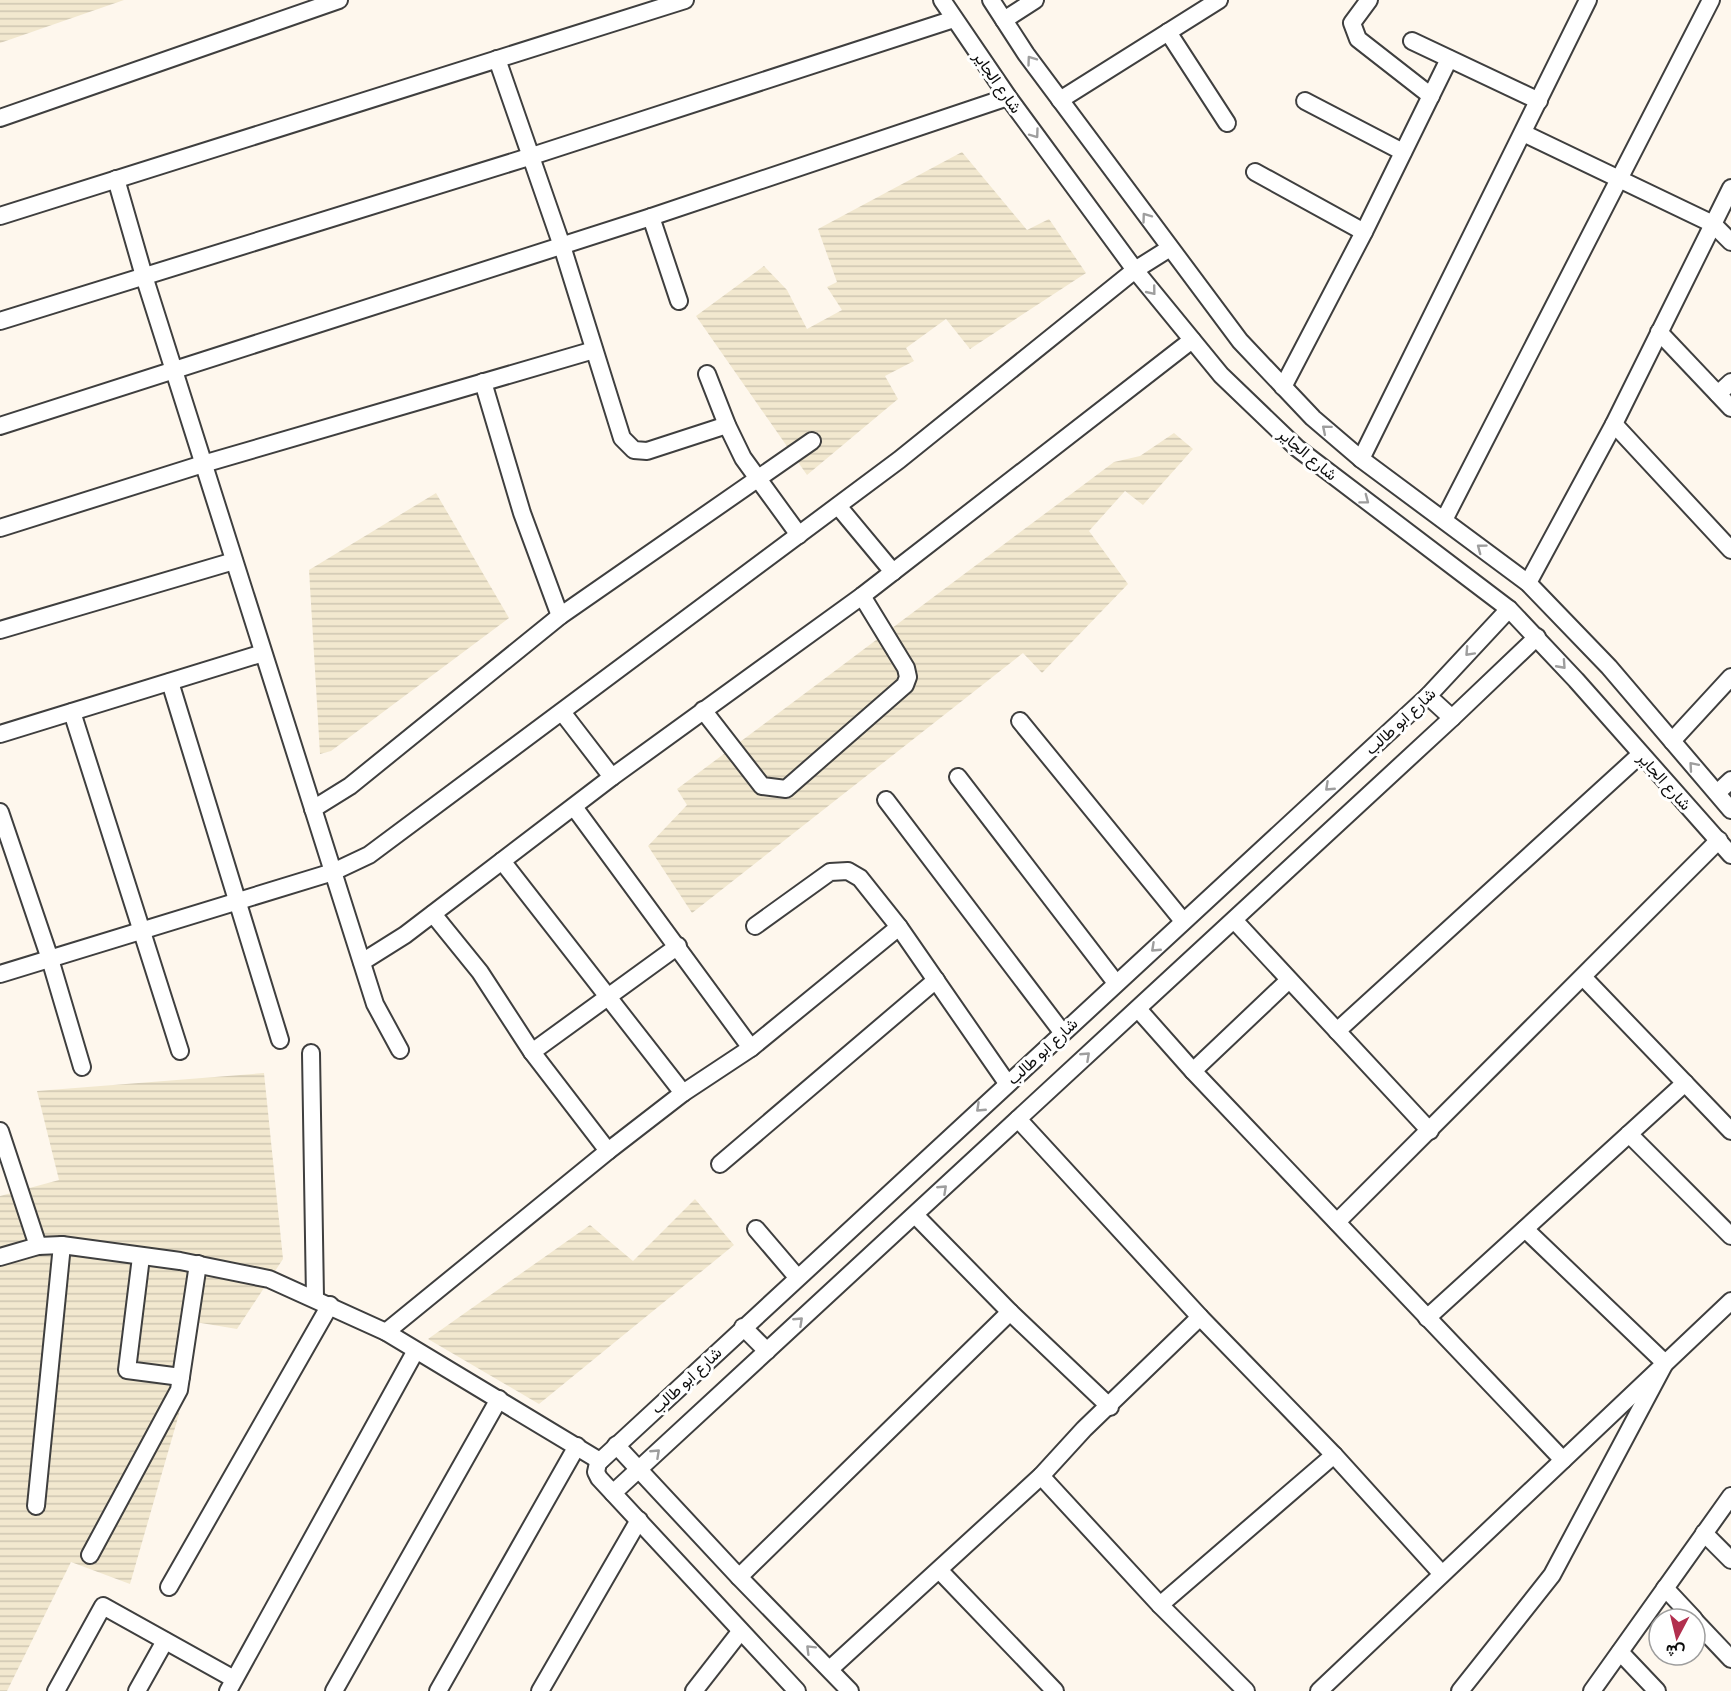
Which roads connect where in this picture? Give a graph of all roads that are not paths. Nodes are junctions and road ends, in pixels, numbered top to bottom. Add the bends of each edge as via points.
1 (339, 0) edge
2 (685, 0) edge
3 (942, 0) edge
4 (991, 0) edge
5 (1035, 0) edge
6 (1219, 0) edge
7 (1369, 0) edge
8 (1710, 0) edge
9 (1582, 2) edge
10 (954, 19) junction
11 (1004, 20) junction
12 (1168, 32) junction
13 (1412, 41) dead end
14 (497, 59) junction
15 (1449, 59) junction
16 (1431, 96) junction
17 (1008, 97) junction
18 (1060, 100) junction
19 (1305, 101) dead end
20 (1539, 101) junction
21 (0, 118) edge
22 (1227, 123) dead end
23 (1523, 133) junction
24 (1403, 152) junction
25 (532, 156) junction
26 (1255, 172) dead end
27 (1620, 179) junction
28 (116, 180) junction
29 (1731, 188) edge
30 (0, 216) edge
31 (651, 217) junction
32 (1713, 224) junction
33 (1364, 232) junction
34 (1731, 242) edge
35 (562, 246) junction
36 (1170, 248) junction
37 (1135, 270) junction
38 (144, 276) junction
39 (679, 301) dead end
40 (0, 321) edge
41 (1659, 332) junction
42 (1191, 340) junction
43 (594, 350) junction
44 (174, 372) junction
45 (707, 374) dead end
46 (483, 382) junction
47 (1731, 382) edge
48 (1283, 387) junction
49 (1718, 394) junction
50 (1731, 408) edge
51 (1614, 424) junction
52 (727, 425) junction
53 (0, 426) edge
54 (812, 441) dead end
55 (1361, 459) junction
56 (203, 464) junction
57 (757, 478) junction
58 (838, 506) junction
59 (1444, 520) junction
60 (0, 528) edge
61 (799, 535) junction
62 (1731, 550) edge
63 (234, 561) junction
64 (893, 572) junction
65 (1528, 583) junction
66 (862, 596) junction
67 (1509, 609) junction
68 (560, 616) junction
69 (0, 630) edge
70 (1537, 637) junction
71 (263, 653) junction
72 (1731, 677) edge
73 (170, 682) junction
74 (1428, 696) junction
75 (704, 710) junction
76 (72, 712) junction
77 (562, 712) junction
78 (1452, 718) junction
79 (1020, 721) dead end
80 (0, 734) edge
81 (1672, 741) junction
82 (1641, 754) junction
83 (612, 777) junction
84 (958, 777) dead end
85 (1731, 780) edge
86 (1717, 793) junction
87 (886, 800) dead end
88 (574, 807) junction
89 (313, 809) junction
90 (1731, 810) edge
91 (0, 812) edge
92 (1719, 840) junction
93 (1731, 855) edge
94 (502, 861) junction
95 (333, 872) junction
96 (238, 902) junction
97 (433, 914) junction
98 (1234, 920) junction
99 (1183, 921) junction
100 (755, 926) dead end
101 (899, 927) junction
102 (144, 930) junction
103 (678, 946) junction
104 (50, 959) junction
105 (362, 962) junction
106 (0, 974) edge
107 (1584, 978) junction
108 (936, 980) junction
109 (1289, 980) junction
110 (1116, 983) junction
111 (607, 997) junction
112 (1137, 1009) junction
113 (1337, 1031) junction
114 (1062, 1032) junction
115 (280, 1040) dead end
116 (751, 1047) junction
117 (400, 1050) dead end
118 (180, 1051) dead end
119 (532, 1052) junction
120 (311, 1053) dead end
121 (82, 1066) dead end
122 (1192, 1071) junction
123 (1007, 1083) junction
124 (1685, 1083) junction
125 (683, 1094) junction
126 (1018, 1119) junction
127 (0, 1131) edge
128 (1430, 1131) junction
129 (1731, 1131) edge
130 (1629, 1134) junction
131 (608, 1150) junction
132 (720, 1164) dead end
133 (918, 1219) dead end
134 (1337, 1222) junction
135 (756, 1229) dead end
136 (1525, 1229) junction
137 (1731, 1236) edge
138 (62, 1245) junction
139 (38, 1246) junction
140 (0, 1257) edge
141 (141, 1257) junction
142 (198, 1264) junction
143 (797, 1277) junction
144 (322, 1301) junction
145 (1731, 1301) edge
146 (1010, 1312) junction
147 (1200, 1317) junction
148 (1427, 1318) junction
149 (743, 1327) junction
150 (386, 1332) junction
151 (767, 1351) junction
152 (415, 1352) junction
153 (1665, 1363) junction
154 (181, 1377) junction
155 (499, 1399) junction
156 (1110, 1407) junction
157 (616, 1445) junction
158 (577, 1446) junction
159 (1334, 1455) junction
160 (1563, 1460) junction
161 (600, 1461) junction
162 (637, 1470) junction
163 (1041, 1476) junction
164 (613, 1492) junction
165 (1731, 1496) edge
166 (36, 1506) dead end
167 (639, 1520) junction
168 (1704, 1533) junction
169 (90, 1555) dead end
170 (1731, 1560) edge
171 (940, 1570) junction
172 (1442, 1574) junction
173 (739, 1577) junction
174 (169, 1587) dead end
175 (1665, 1588) junction
176 (1160, 1605) junction
177 (1682, 1607) edge
178 (740, 1632) junction
179 (1707, 1634) edge
180 (165, 1641) junction
181 (1620, 1652) junction
182 (1731, 1659) edge
183 (830, 1669) junction
184 (231, 1685) edge
185 (56, 1691) edge
186 (137, 1691) edge
187 (334, 1691) edge
188 (438, 1691) edge
189 (540, 1691) edge
190 (694, 1691) edge
191 (797, 1691) edge
192 (850, 1691) edge
193 (1055, 1691) edge
194 (1246, 1691) edge
195 (1319, 1691) edge
196 (1460, 1691) edge
197 (1592, 1691) edge
198 (1657, 1691) edge

1 - 21 street
2 - 14 street
3 - 10 street, شارع الجاير
4 - 11 street, شارع الجاير
5 - 11 street
6 - 12 street
7 - 16 street via 1352,23 1358,39
8 - 27 street
9 - 20 street
10 - 17 street, شارع الجاير
10 - 25 street
18 -> 11 street, شارع الجاير
12 - 18 street
12 - 22 street
13 - 15 street
14 - 25 street
14 - 28 street
15 - 16 street
15 - 20 street
16 - 24 street
17 - 31 street
17 -> 37 street, شارع الجاير
36 -> 18 street, شارع الجاير
19 - 24 street
20 - 23 street
23 - 27 street
23 - 55 street
24 - 33 street
25 - 35 street
25 - 38 street
26 - 33 street
27 - 32 street
27 - 59 street
28 - 30 street
28 - 38 street
29 - 32 street
31 - 35 street
31 - 39 street
32 - 34 street
32 - 41 street
33 - 48 street
35 - 43 street
35 - 44 street
36 - 37 street
36 - 48 street, شارع الجاير via 1240,341
37 -> 42 street, شارع الجاير
37 - 58 street
38 - 40 street
38 - 44 street
41 - 49 street
41 - 51 street
42 - 64 street
42 -> 67 street, شارع الجاير via 1221,375 1297,448
43 - 46 street
43 - 52 street via 622,438 634,450 647,451
44 - 53 street
44 - 56 street
45 - 52 street
46 - 56 street
46 - 68 street via 522,513
47 - 49 street
55 -> 48 street, شارع الجاير
49 - 50 street
51 - 62 street
51 - 65 street
52 - 57 street
54 - 57 street
55 - 59 street, شارع الجاير
56 - 60 street
56 - 63 street
57 - 61 street
57 - 68 street
58 - 61 street
58 - 64 street
65 -> 59 street, شارع الجاير
61 - 77 street
63 - 69 street
63 - 71 street
64 - 66 street
65 - 81 street, شارع الجاير via 1609,667
66 - 75 street
66 - 75 street via 906,668 906,685 786,789 762,786
67 - 70 street, شارع الجاير
67 -> 74 street, شارع ابو طالب
68 - 89 street via 350,786
70 - 78 street, شارع ابو طالب
70 -> 82 street, شارع الجاير
71 - 73 street
71 - 89 street
72 - 81 street
73 - 76 street
73 - 96 street
74 - 78 street
74 -> 99 street, شارع ابو طالب
75 - 83 street
76 - 80 street
76 - 102 street
77 - 83 street
77 - 95 street via 369,855
78 - 98 street, شارع ابو طالب
79 - 99 street
86 -> 81 street, شارع الجاير
82 - 92 street, شارع الجاير
82 - 113 street
83 - 88 street
84 - 110 street
85 - 86 street
86 - 90 street, شارع الجاير
87 - 114 street
88 - 94 street
88 - 103 street
89 - 95 street
91 - 104 street
92 - 93 street, شارع الجاير
92 - 107 street
94 - 97 street
94 - 111 street
95 - 96 street
95 - 105 street
96 - 102 street
96 - 115 street
97 - 105 street
97 - 119 street via 480,972
98 - 109 street
98 - 112 street, شارع ابو طالب
99 -> 110 street, شارع ابو طالب
100 - 101 street via 830,872 848,871 860,878
101 - 108 street
101 - 116 street
102 - 104 street
102 - 118 street
103 - 111 street
103 - 116 street
104 - 106 street
104 - 121 street
105 - 117 street via 375,1004
107 - 124 street
107 - 128 street
108 - 123 street
108 - 132 street
109 - 113 street
109 - 122 street
110 - 114 street, شارع ابو طالب
111 - 119 street
111 - 125 street
112 - 122 street
126 -> 112 street, شارع ابو طالب
113 - 128 street
114 - 123 street, شارع ابو طالب
116 - 125 street
119 - 131 street
120 - 144 street
122 - 134 street
123 -> 143 street, شارع ابو طالب
124 - 129 street
124 - 130 street
125 - 131 street
126 - 147 street
151 -> 126 street, شارع ابو طالب
127 - 139 street
128 - 134 street
130 - 136 street
130 - 137 street
131 - 150 street
133 - 146 street
134 - 148 street
135 - 143 street
136 - 148 street
136 - 153 street
138 - 139 street
138 - 141 street
138 - 166 street
139 - 140 street
141 - 142 street
141 - 154 street via 127,1370
142 - 144 street via 269,1279
142 - 154 street
143 - 149 street, شارع ابو طالب
144 - 150 street
144 - 174 street
145 - 153 street
146 - 156 street
146 - 173 street
147 - 156 street
147 - 159 street
148 - 160 street
149 - 151 street
149 - 157 street, شارع ابو طالب
150 - 152 street
162 -> 151 street, شارع ابو طالب
152 - 155 street
152 - 184 street
153 - 160 street
153 - 196 street via 1552,1575
154 - 169 street via 179,1390
155 - 158 street
155 - 187 street
156 - 163 street
157 - 161 street, شارع ابو طالب
157 - 162 street
158 - 161 street
158 - 188 street
159 - 172 street
159 - 176 street
160 - 172 street
161 - 164 street via 596,1473
162 - 164 street, شارع ابو طالب
162 - 173 street
163 - 171 street
163 - 176 street
164 - 167 street
165 - 168 street
167 - 178 street
167 - 189 street
168 - 170 street
168 - 175 street
171 - 183 street
171 - 193 street
172 - 195 street
183 -> 173 street
175 - 177 street
175 - 181 street
176 - 194 street
178 - 190 street
178 - 191 street
179 - 182 street
180 - 184 street
180 - 185 street via 103,1606
180 - 186 street
181 - 197 street
181 - 198 street
183 - 192 street

